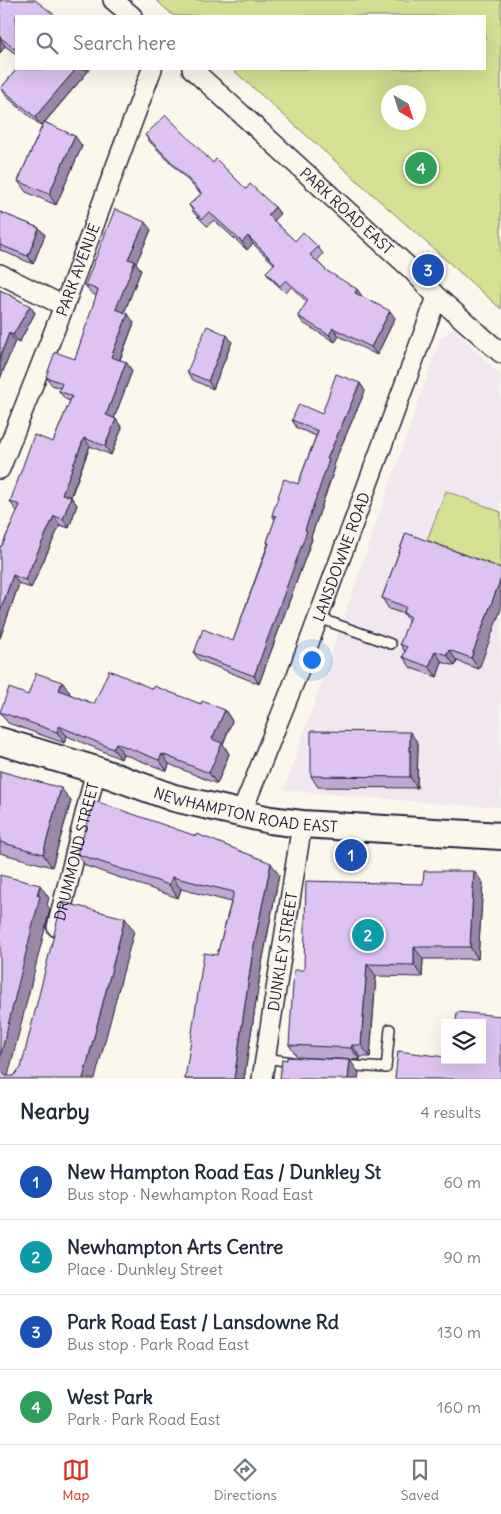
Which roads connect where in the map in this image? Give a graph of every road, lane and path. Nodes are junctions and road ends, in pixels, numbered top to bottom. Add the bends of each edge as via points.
1 (113, 0) edge
2 (131, 15) edge
3 (152, 70) edge
4 (193, 70) edge
5 (0, 274) edge
6 (437, 297) junction
7 (64, 306) junction
8 (501, 353) edge
9 (0, 469) edge
10 (319, 618) junction
11 (391, 644) dead end
12 (0, 741) edge
13 (96, 770) junction
14 (241, 814) junction
15 (302, 824) junction
16 (501, 836) edge
17 (53, 944) edge
18 (390, 1029) dead end
19 (265, 1058) junction
20 (304, 1063) edge
21 (331, 1064) edge
22 (262, 1079) edge

1 - 2 street
3 - 7 street, PARK AVENUE
4 - 6 street, PARK ROAD EAST via 413,270
5 - 7 street
6 - 8 street, PARK ROAD EAST
6 - 10 street, LANSDOWNE ROAD
7 - 9 street, PARK AVENUE
10 - 11 lane
10 - 14 street, LANSDOWNE ROAD
12 - 13 street, NEWHAMPTON ROAD EAST
13 - 14 street, NEWHAMPTON ROAD EAST via 174,798
13 - 17 street, DRUMMOND STREET
14 - 15 street, NEWHAMPTON ROAD EAST
15 - 16 street, NEWHAMPTON ROAD EAST
15 - 19 street, DUNKLEY STREET
18 - 21 lane via 386,1068
19 - 20 lane
19 - 22 street, DUNKLEY STREET

